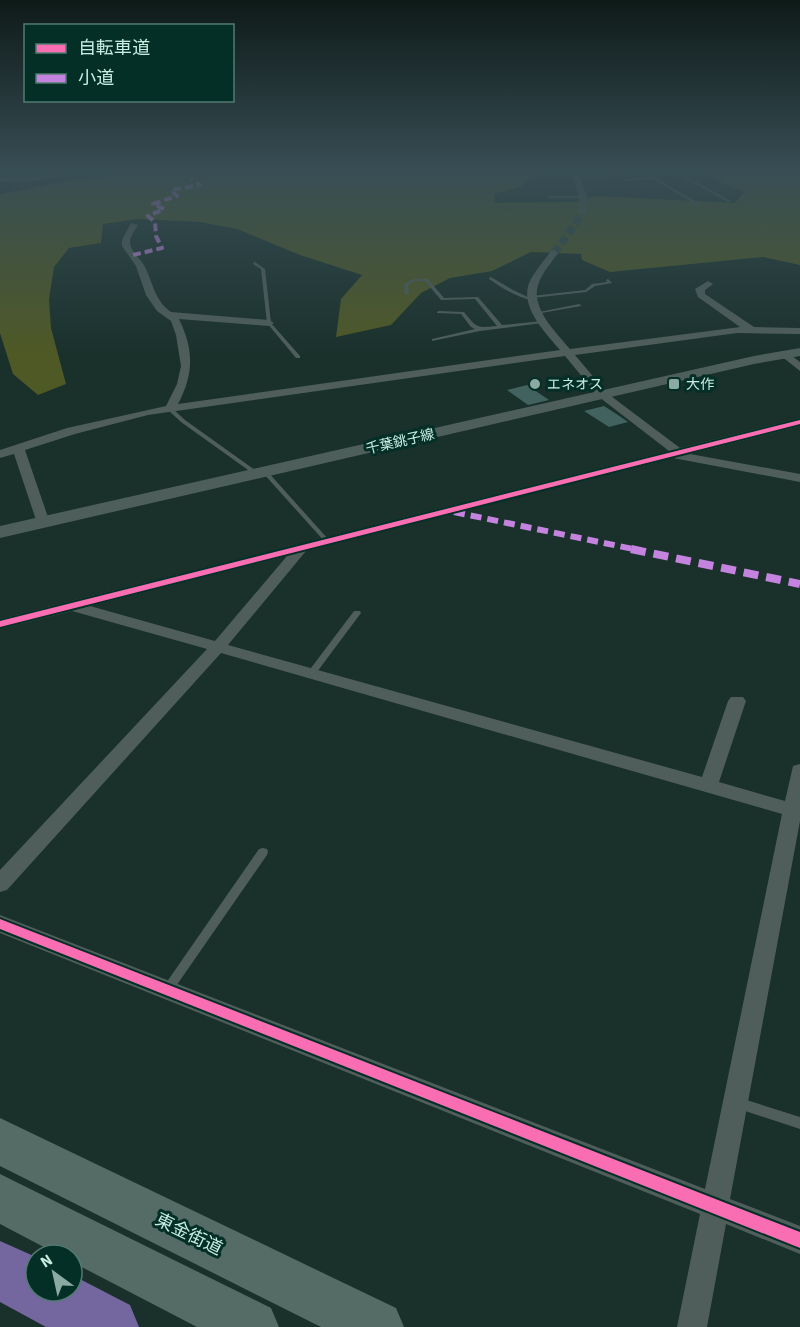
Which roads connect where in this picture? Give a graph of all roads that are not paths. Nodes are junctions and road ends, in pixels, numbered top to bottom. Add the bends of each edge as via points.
1 (131, 232) edge
2 (554, 253) tunnel mouth
3 (255, 263) dead end
4 (491, 278) dead end
5 (608, 280) dead end
6 (708, 284) dead end
7 (407, 294) dead end
8 (532, 298) junction
9 (579, 305) dead end
10 (439, 312) dead end
11 (169, 315) junction
12 (539, 318) junction
13 (269, 323) junction
14 (500, 326) junction
15 (480, 329) junction
16 (751, 330) junction
17 (800, 331) edge
18 (434, 340) dead end
19 (793, 353) edge
20 (568, 354) junction
21 (298, 357) dead end
22 (800, 368) edge
23 (603, 395) junction
24 (170, 409) junction
25 (800, 422) edge
26 (18, 447) junction
27 (673, 453) junction
28 (0, 454) edge
29 (261, 473) junction
30 (800, 478) edge
31 (43, 523) junction
32 (0, 532) edge
33 (327, 541) junction
34 (302, 548) junction
35 (72, 606) junction
36 (357, 613) dead end
37 (0, 624) edge
38 (218, 647) junction
39 (311, 674) junction
40 (737, 701) dead end
41 (800, 771) edge
42 (708, 786) junction
43 (797, 811) edge
44 (262, 852) dead end
45 (0, 884) edge
46 (0, 924) edge
47 (168, 990) junction
48 (736, 1103) junction
49 (800, 1123) edge
50 (0, 1141) edge
51 (0, 1198) edge
52 (717, 1206) junction
53 (800, 1240) edge
54 (252, 1327) edge
55 (377, 1327) edge
56 (692, 1327) edge

1 - 11 street via 126,246 140,266 151,295
2 - 8 street via 534,283
3 - 13 lane via 263,269
4 - 8 lane via 504,288
5 - 8 lane via 610,283 594,285 586,291
6 - 16 street via 700,289 701,295
7 - 14 lane via 406,284 426,280 443,299 476,298
8 - 12 street
9 - 12 lane
10 - 15 lane via 462,313
11 - 13 street
11 - 24 street via 181,335 186,366 183,384
12 - 14 lane
12 - 20 street
13 - 21 lane
14 - 15 lane
15 - 18 lane
16 - 17 street
16 - 20 street
19 - 22 street
19 - 23 street, 千葉銚子線
20 - 23 street
20 - 24 street
23 - 27 street
23 - 29 street, 千葉銚子線
24 - 26 street via 111,420
24 - 29 lane
25 - 27 street
26 - 28 street
26 - 31 street
27 - 30 street
27 - 33 street
29 - 31 street, 千葉銚子線
29 - 33 lane
31 - 32 street, 千葉銚子線
33 - 34 street
34 - 35 street
34 - 38 street
35 - 37 street
35 - 38 street
36 - 39 lane
38 - 39 street
38 - 45 street
39 - 42 street
40 - 42 street
41 - 43 street
42 - 43 street
43 - 48 street
44 - 47 lane
46 - 47 street
47 - 52 street
48 - 49 lane
48 - 52 street
50 - 55 highway, 東金街道
51 - 54 highway
52 - 53 street
52 - 56 street

